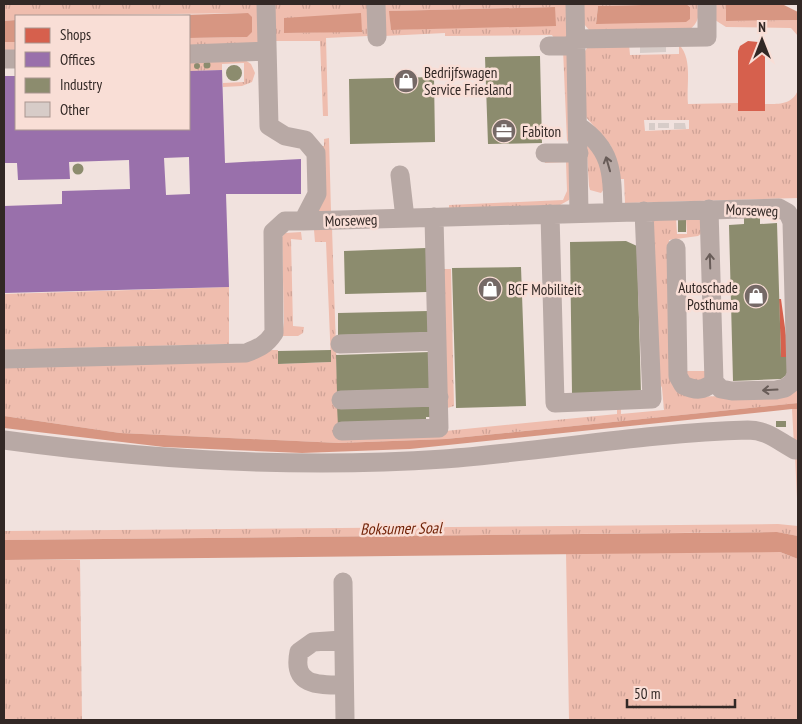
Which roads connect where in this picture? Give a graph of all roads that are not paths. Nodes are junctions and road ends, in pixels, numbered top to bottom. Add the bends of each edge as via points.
1 (266, 4) edge
2 (376, 4) edge
3 (574, 4) edge
4 (706, 4) edge
5 (377, 37) dead end
6 (576, 42) junction
7 (549, 46) dead end
8 (267, 51) junction
9 (190, 54) edge
10 (578, 126) junction
11 (544, 153) dead end
12 (579, 153) junction
13 (400, 175) dead end
14 (709, 209) junction
15 (644, 211) junction
16 (613, 212) junction
17 (580, 213) junction
18 (550, 214) junction
19 (434, 217) junction
20 (404, 218) junction
21 (303, 221) junction
22 (676, 248) dead end
23 (437, 341) junction
24 (340, 344) dead end
25 (4, 359) edge
26 (714, 382) junction
27 (439, 397) junction
28 (341, 400) dead end
29 (342, 431) dead end
30 (4, 440) edge
31 (798, 450) edge
32 (343, 582) dead end
33 (342, 640) junction
34 (344, 685) junction
35 (345, 720) edge

1 - 8 lane
2 - 5 lane
3 - 6 lane
4 - 6 lane via 708,37
6 - 7 lane
6 - 10 lane
8 - 9 lane
8 - 21 lane via 269,126 285,136 305,140 316,153 317,194
10 - 12 lane
16 -> 10 lane via 612,178 607,158 591,135
11 - 12 lane
12 - 17 lane
13 - 20 lane
14 - 15 lane, Morseweg
26 -> 14 lane, Morseweg
14 -> 26 lane, Morseweg via 779,208 788,213 792,222 796,374 793,382 776,390 732,391 721,389
15 - 16 lane, Morseweg
15 - 18 lane via 652,399 555,404
16 - 17 lane, Morseweg
17 - 18 lane, Morseweg
18 - 19 lane, Morseweg
19 - 20 lane, Morseweg
19 - 23 lane
20 - 21 lane, Morseweg
21 - 25 lane, Morseweg via 285,221 273,232 274,333 262,347 246,353
22 - 26 lane via 678,376 683,386 695,390 706,389
23 - 24 lane
23 - 27 lane
27 - 28 lane
27 - 29 lane via 440,428
30 - 31 lane via 138,456 301,464 446,458 666,434 739,430 759,430
32 - 33 lane
33 - 34 lane
33 - 34 lane via 313,642 299,652 297,662 307,681
34 - 35 lane

